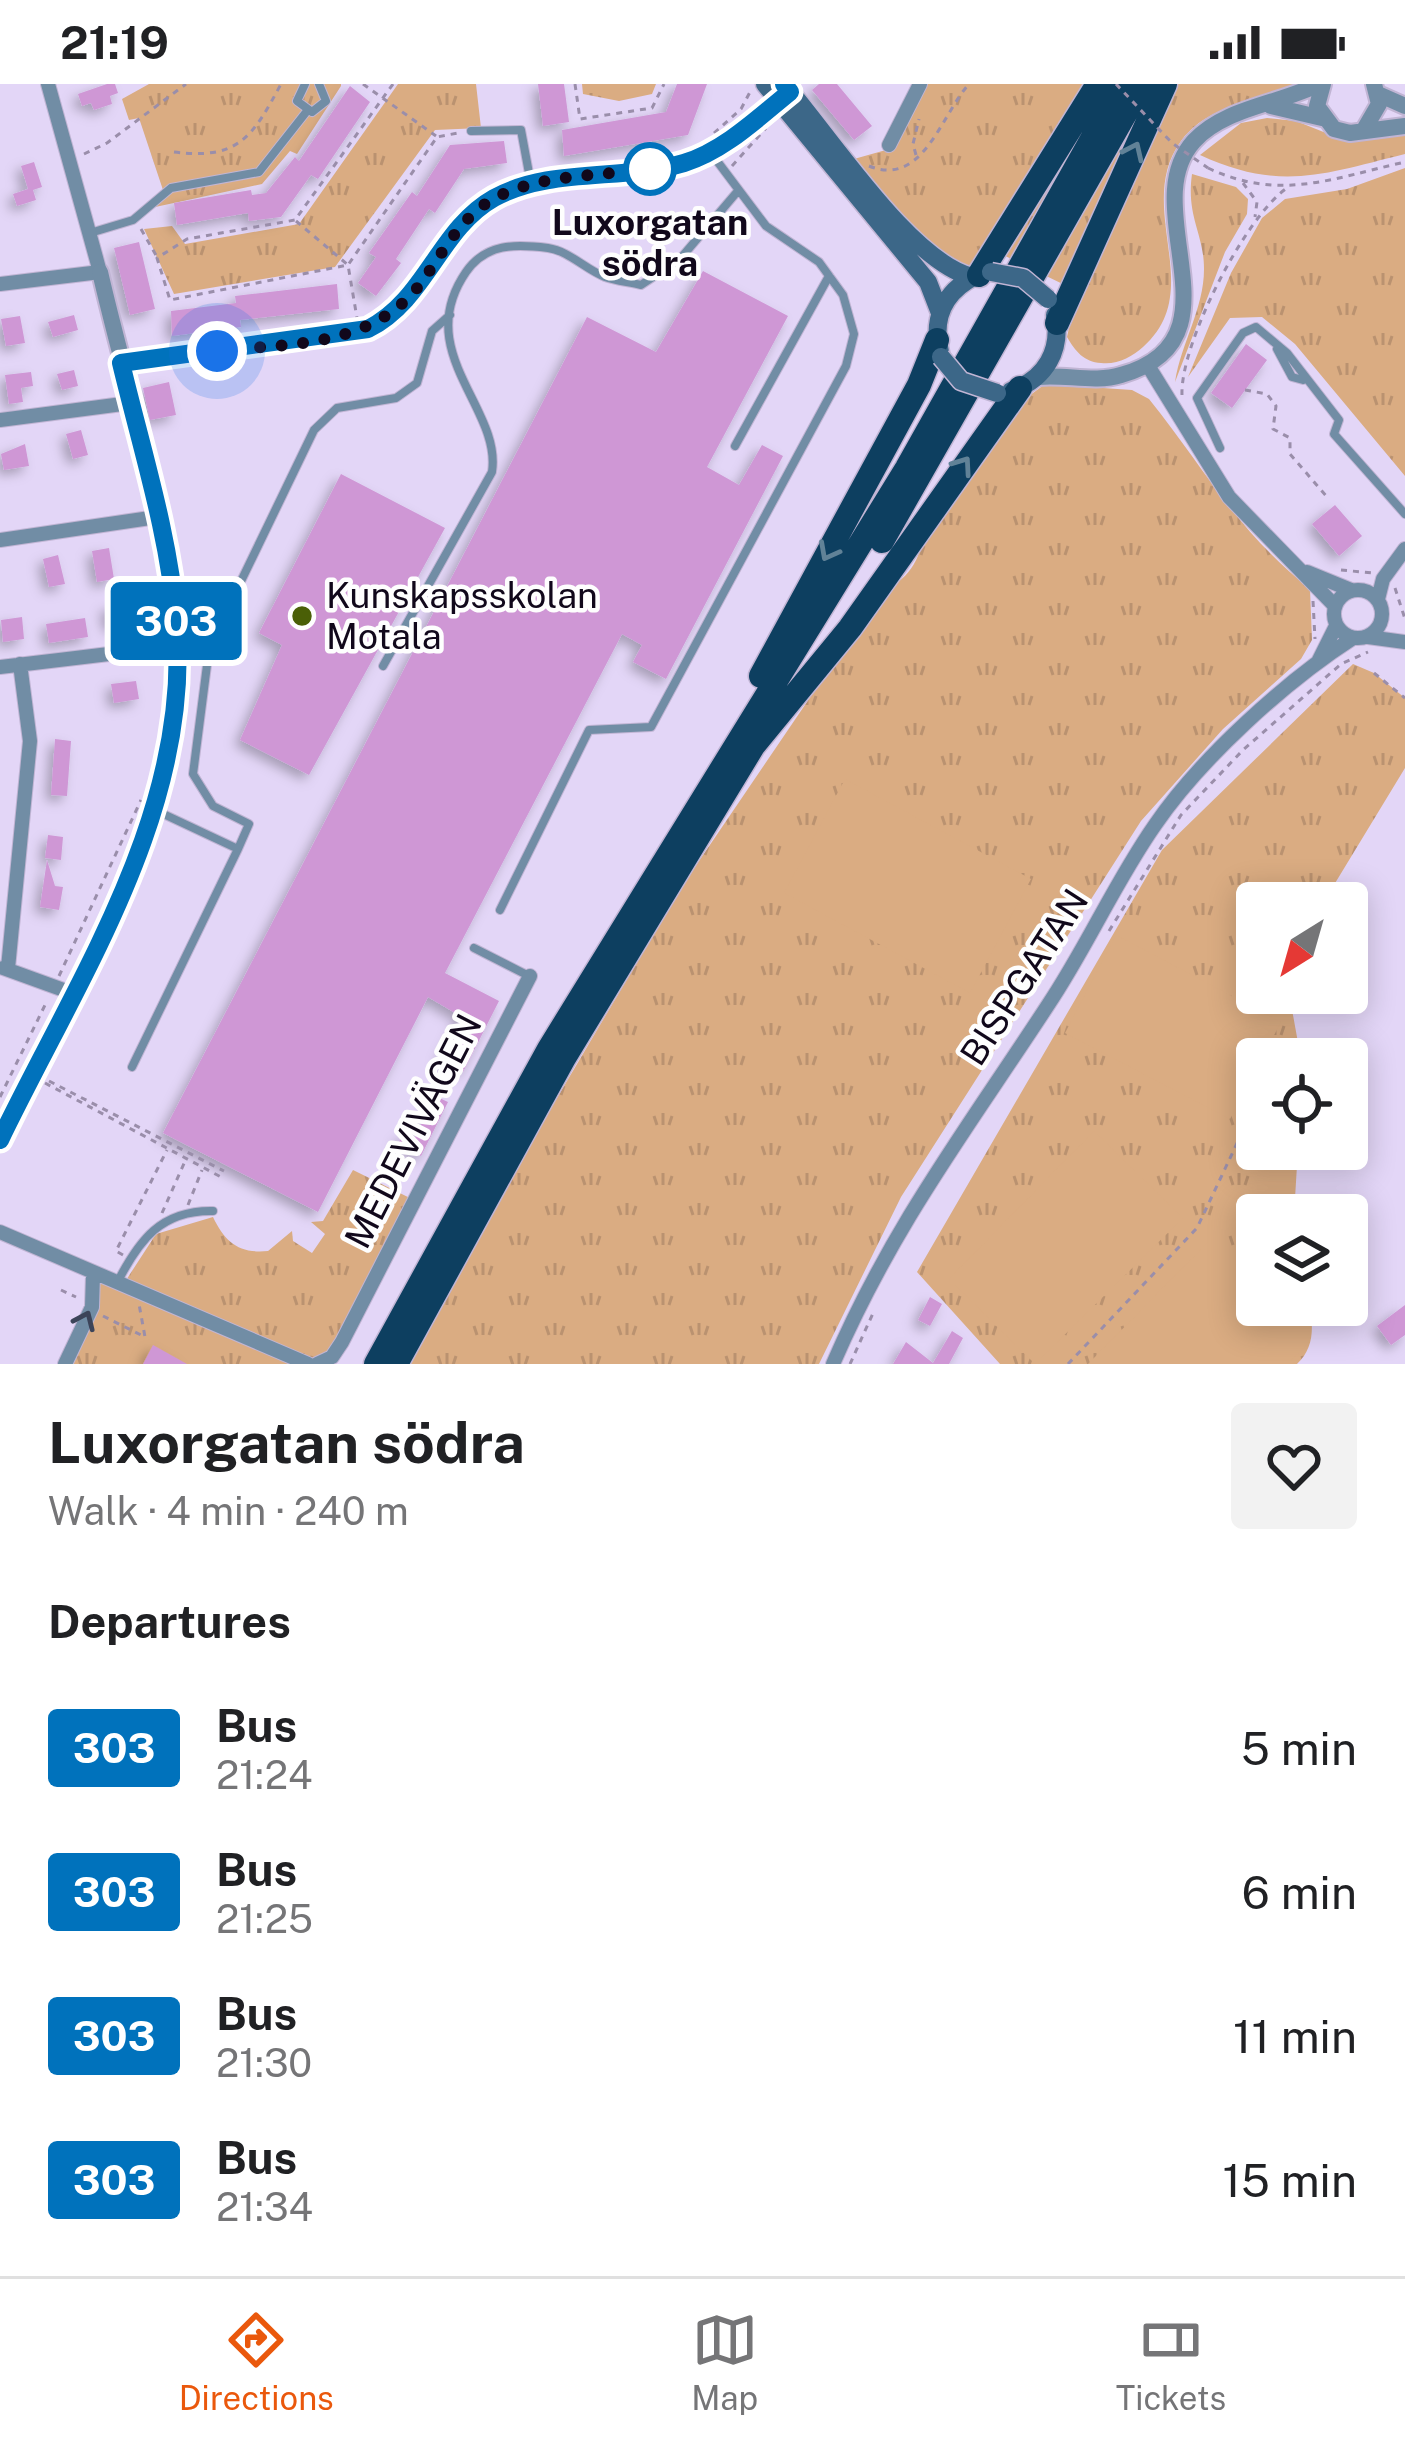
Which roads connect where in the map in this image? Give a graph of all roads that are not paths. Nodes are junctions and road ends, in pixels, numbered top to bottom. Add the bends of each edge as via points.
1 (49, 84) edge
2 (304, 84) edge
3 (319, 84) edge
4 (765, 84) edge
5 (920, 84) edge
6 (1098, 84) edge
7 (1119, 84) edge
8 (1142, 84) edge
9 (1165, 84) edge
10 (1321, 84) edge
11 (1376, 89) edge
12 (784, 92) edge
13 (1270, 106) junction
14 (1405, 106) edge
15 (307, 111) junction
16 (1322, 118) junction
17 (1405, 126) edge
18 (1365, 128) junction
19 (471, 131) road end
20 (889, 145) dead end
21 (710, 152) junction
22 (532, 185) junction
23 (737, 192) junction
24 (90, 233) junction
25 (100, 272) junction
26 (980, 275) junction
27 (829, 276) junction
28 (0, 284) edge
29 (940, 313) junction
30 (452, 314) junction
31 (1054, 322) junction
32 (939, 348) junction
33 (121, 363) junction
34 (1147, 364) junction
35 (1087, 376) junction
36 (1018, 386) junction
37 (130, 403) junction
38 (0, 419) edge
39 (735, 446) dead end
40 (1220, 448) dead end
41 (1405, 514) edge
42 (157, 517) junction
43 (0, 540) edge
44 (1405, 549) edge
45 (1322, 584) junction
46 (1365, 593) junction
47 (1335, 606) junction
48 (1382, 620) junction
49 (1336, 626) junction
50 (1360, 638) junction
51 (1405, 639) edge
52 (210, 642) junction
53 (177, 645) junction
54 (134, 651) dead end
55 (1333, 655) junction
56 (20, 664) junction
57 (382, 666) dead end
58 (0, 667) edge
59 (754, 745) junction
60 (155, 810) junction
61 (669, 847) junction
62 (238, 849) junction
63 (500, 910) dead end
64 (474, 949) dead end
65 (4, 968) edge
66 (530, 976) joint
67 (63, 989) junction
68 (132, 1066) dead end
69 (0, 1140) edge
70 (213, 1210) dead end
71 (0, 1232) edge
72 (93, 1274) junction
73 (117, 1284) junction
74 (64, 1364) edge
75 (312, 1364) edge
76 (376, 1364) edge
77 (396, 1364) edge
78 (833, 1364) edge

1 - 24 street
2 - 15 lane via 297,101
3 - 15 lane via 326,101
4 - 12 main road
5 - 20 street
6 - 26 highway
7 - 61 highway via 907,468
8 - 59 highway via 921,478
31 -> 9 highway
10 - 13 street
10 - 16 street
11 - 14 street
11 - 18 street via 1377,113
12 - 21 street
12 - 26 main road via 922,248 954,272
12 - 29 main road via 928,281
13 - 16 street
13 - 34 street via 1217,124 1182,161 1173,212 1186,297 1174,334
15 - 24 lane via 259,172 171,188 134,220
16 - 18 street via 1342,132
17 - 18 street
19 - 22 lane via 521,130
21 - 22 street via 674,166
21 - 23 lane
22 - 33 street via 483,205 400,308 360,332
23 - 27 lane
23 - 30 lane via 680,259 641,285 606,278 555,249 512,245 479,254 460,280
24 - 25 street
25 - 28 street
25 - 33 street
26 - 29 main road via 952,292
26 - 31 main road, bridge via 1023,278
27 - 39 lane
27 - 63 lane via 854,334 846,366 651,727 589,730
29 - 32 main road
30 - 52 lane via 432,331 417,383 396,398 337,408 314,430
30 - 57 lane via 449,343 495,453 492,472
31 - 35 street
31 - 36 main road
32 - 36 main road, bridge via 961,381
32 -> 61 highway
33 - 37 street
34 - 35 street via 1113,378
34 - 45 street via 1228,497
35 - 36 street
59 -> 36 highway via 850,628
37 - 38 street
37 - 42 street
40 - 41 lane via 1196,406 1199,392 1250,326 1300,368 1339,420 1334,434
42 - 43 street
42 - 53 street
44 - 46 street
45 - 46 street
45 - 47 street
46 - 47 street
46 - 48 street
47 - 49 street
48 - 50 street, BISPGATAN
48 - 51 street
49 - 50 street
49 - 55 street
50 - 51 street
50 - 55 street, BISPGATAN
52 - 53 lane
52 - 62 lane via 193,774 213,806 249,824
53 - 60 street via 174,720
54 - 56 street
55 - 78 street, BISPGATAN via 1206,764 1158,820 1064,982 910,1209
56 - 58 street
56 - 65 street via 30,741
59 - 77 highway via 564,1058
60 - 62 lane
60 - 67 street
61 - 76 highway via 479,1170
62 - 68 lane
64 - 66 lane, MEDEVIVÄGEN
65 - 67 street
66 - 75 street, MEDEVIVÄGEN via 342,1342 332,1357
67 - 69 street
70 - 73 lane via 163,1221
71 - 72 street, MEDEVIVÄGEN
72 - 73 street, MEDEVIVÄGEN
74 -> 72 street via 96,1311
73 - 75 street, MEDEVIVÄGEN

